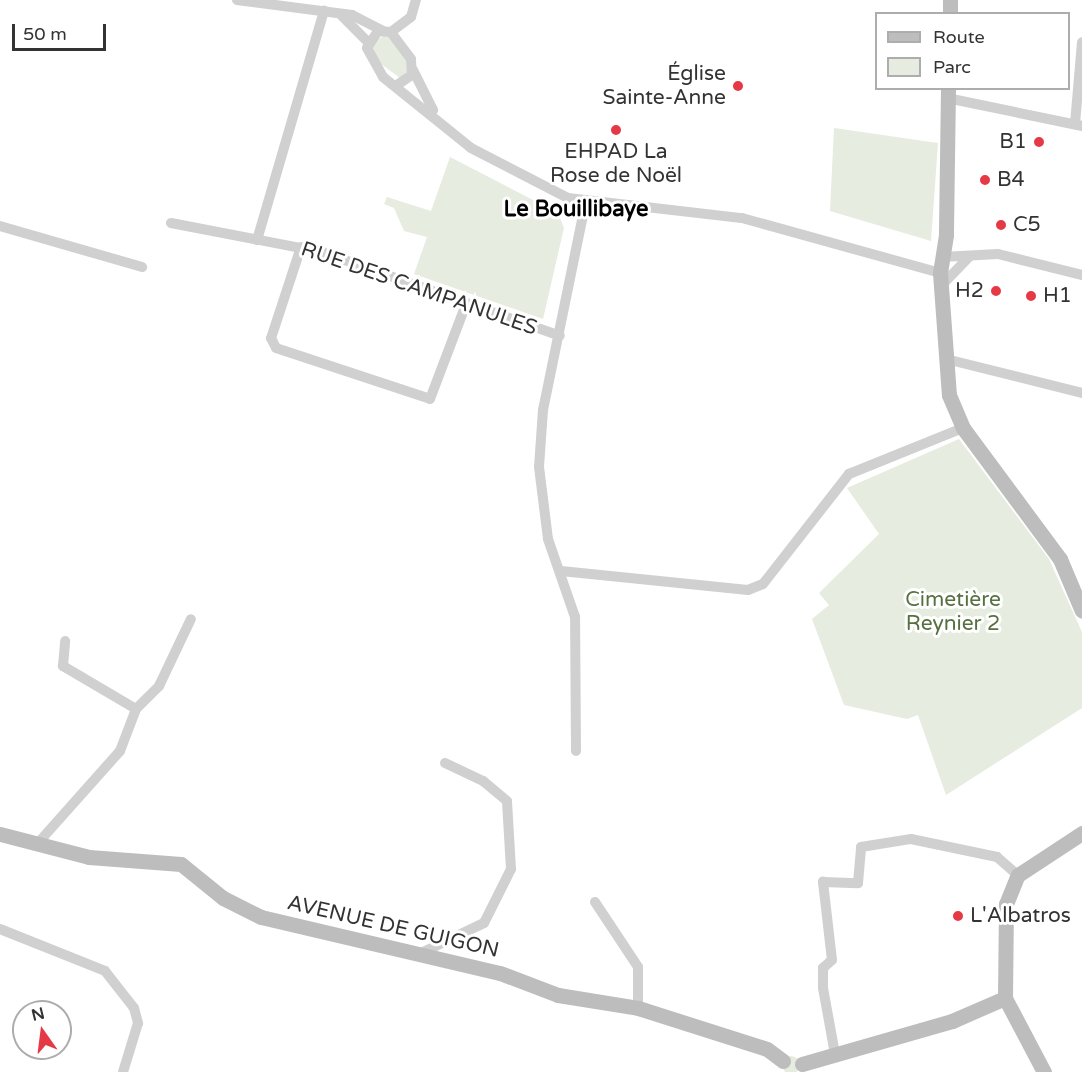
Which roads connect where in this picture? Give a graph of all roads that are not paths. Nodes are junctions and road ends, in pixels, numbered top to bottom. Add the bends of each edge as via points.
1 (237, 0) edge
2 (416, 0) edge
3 (324, 11) junction
4 (336, 13) junction
5 (387, 31) junction
6 (368, 42) junction
7 (1082, 42) edge
8 (413, 70) junction
9 (397, 85) junction
10 (948, 93) edge
11 (437, 118) junction
12 (1079, 125) edge
13 (586, 201) junction
14 (171, 223) dead end
15 (0, 226) edge
16 (257, 240) junction
17 (302, 248) junction
18 (942, 257) junction
19 (969, 257) junction
20 (142, 267) dead end
21 (1082, 275) edge
22 (940, 280) junction
23 (466, 304) junction
24 (560, 336) junction
25 (946, 359) junction
26 (1082, 393) edge
27 (963, 428) junction
28 (561, 571) junction
29 (1082, 611) edge
30 (192, 619) dead end
31 (65, 641) dead end
32 (136, 709) junction
33 (576, 751) dead end
34 (445, 763) dead end
35 (1082, 833) edge
36 (0, 834) edge
37 (38, 843) junction
38 (1017, 875) junction
39 (595, 902) dead end
40 (0, 929) edge
41 (421, 953) junction
42 (1005, 998) junction
43 (638, 1008) junction
44 (835, 1053) junction
45 (782, 1066) edge
46 (802, 1068) edge
47 (123, 1072) edge
48 (1044, 1072) edge

1 - 3 street
2 - 5 street via 411,17
3 - 4 street
3 - 16 street
4 - 5 street via 365,18
4 - 6 street
5 - 6 street
5 - 8 street via 408,51
6 - 9 street via 377,70
7 - 12 street
8 - 9 street via 406,82
8 - 11 street
9 - 11 street
10 - 12 street
10 - 18 street
11 - 13 street via 471,148 568,198
13 - 22 street via 742,218
13 - 24 street
14 - 16 street, RUE DES CAMPANULES
15 - 20 street
16 - 17 street, RUE DES CAMPANULES
17 - 23 street, RUE DES CAMPANULES
17 - 23 street via 271,344 430,399
18 - 19 street
18 - 22 street
19 - 21 street via 998,254
19 - 22 street
22 - 25 street
23 - 24 street, RUE DES CAMPANULES
24 - 28 street via 543,411 539,467 548,539
25 - 26 street
25 - 27 street via 949,395
27 - 28 street via 849,474 763,584 748,590
27 - 29 street via 1060,559
28 - 33 street via 575,625
30 - 32 street via 159,686
31 - 32 street via 63,666
32 - 37 street via 120,751
34 - 41 street via 483,781 507,801 511,869 484,923
35 - 38 street
36 - 37 street, AVENUE DE GUIGON
37 - 41 street, AVENUE DE GUIGON via 89,857 180,864 223,898 261,917
38 - 42 street via 1006,904
38 - 44 street via 997,857 911,839 861,847 858,883 823,882 832,960 823,968 823,988
39 - 43 street via 638,967
40 - 47 street via 105,971 134,1008 138,1023
41 - 43 street, AVENUE DE GUIGON via 558,995
42 - 44 street via 952,1021
42 - 48 street
43 - 45 street, AVENUE DE GUIGON via 766,1049
44 - 46 street
45 - 46 street, AVENUE DE GUIGON via 795,1057

